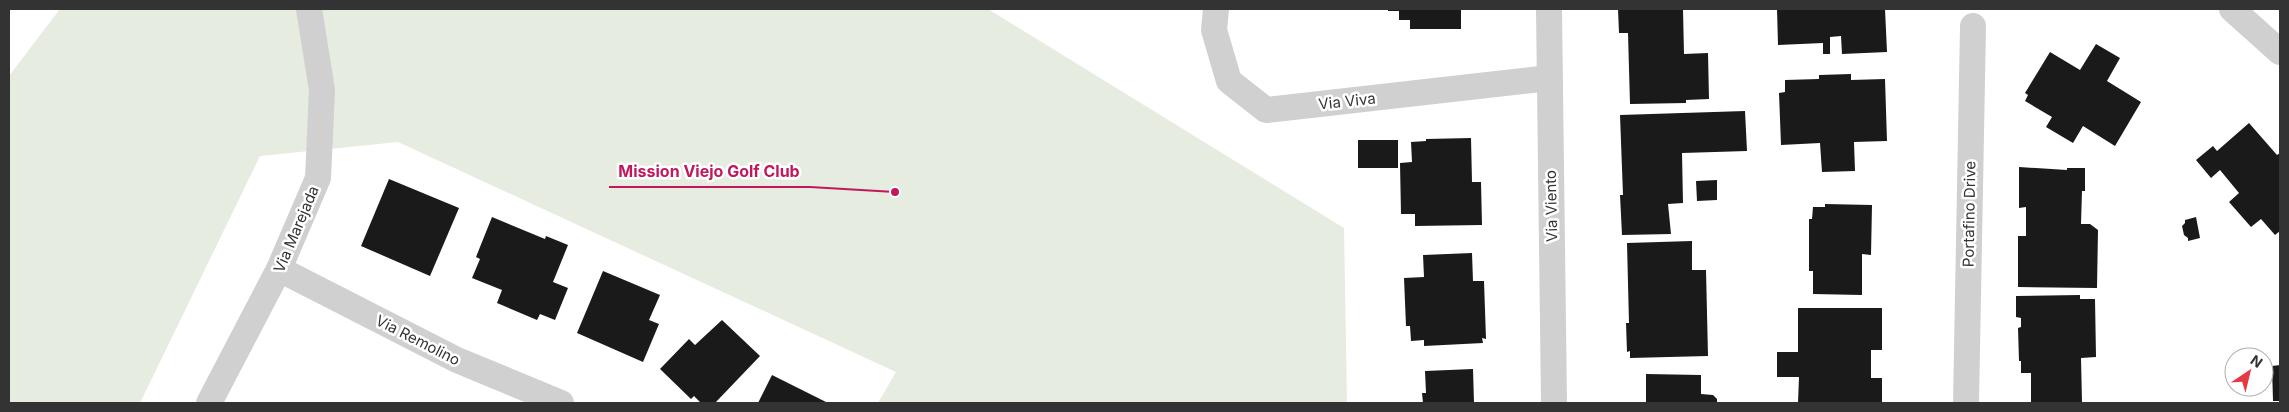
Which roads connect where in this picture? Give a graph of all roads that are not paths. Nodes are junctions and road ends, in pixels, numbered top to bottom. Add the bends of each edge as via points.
1 (309, 9) edge
2 (1216, 9) edge
3 (1548, 9) edge
4 (2232, 9) edge
5 (1973, 26) dead end
6 (2280, 52) edge
7 (1549, 78) junction
8 (279, 269) junction
9 (209, 403) edge
10 (561, 403) edge
11 (1554, 403) edge
12 (1966, 403) edge

1 - 8 street, Via Marejada via 322,90 318,178
2 - 7 street, Via Viva via 1214,30 1229,81 1266,110
3 - 7 street, Via Viento
4 - 6 street
5 - 12 street, Portafino Drive
7 - 11 street, Via Viento
8 - 9 street, Via Marejada
8 - 10 street, Via Remolino via 457,360

